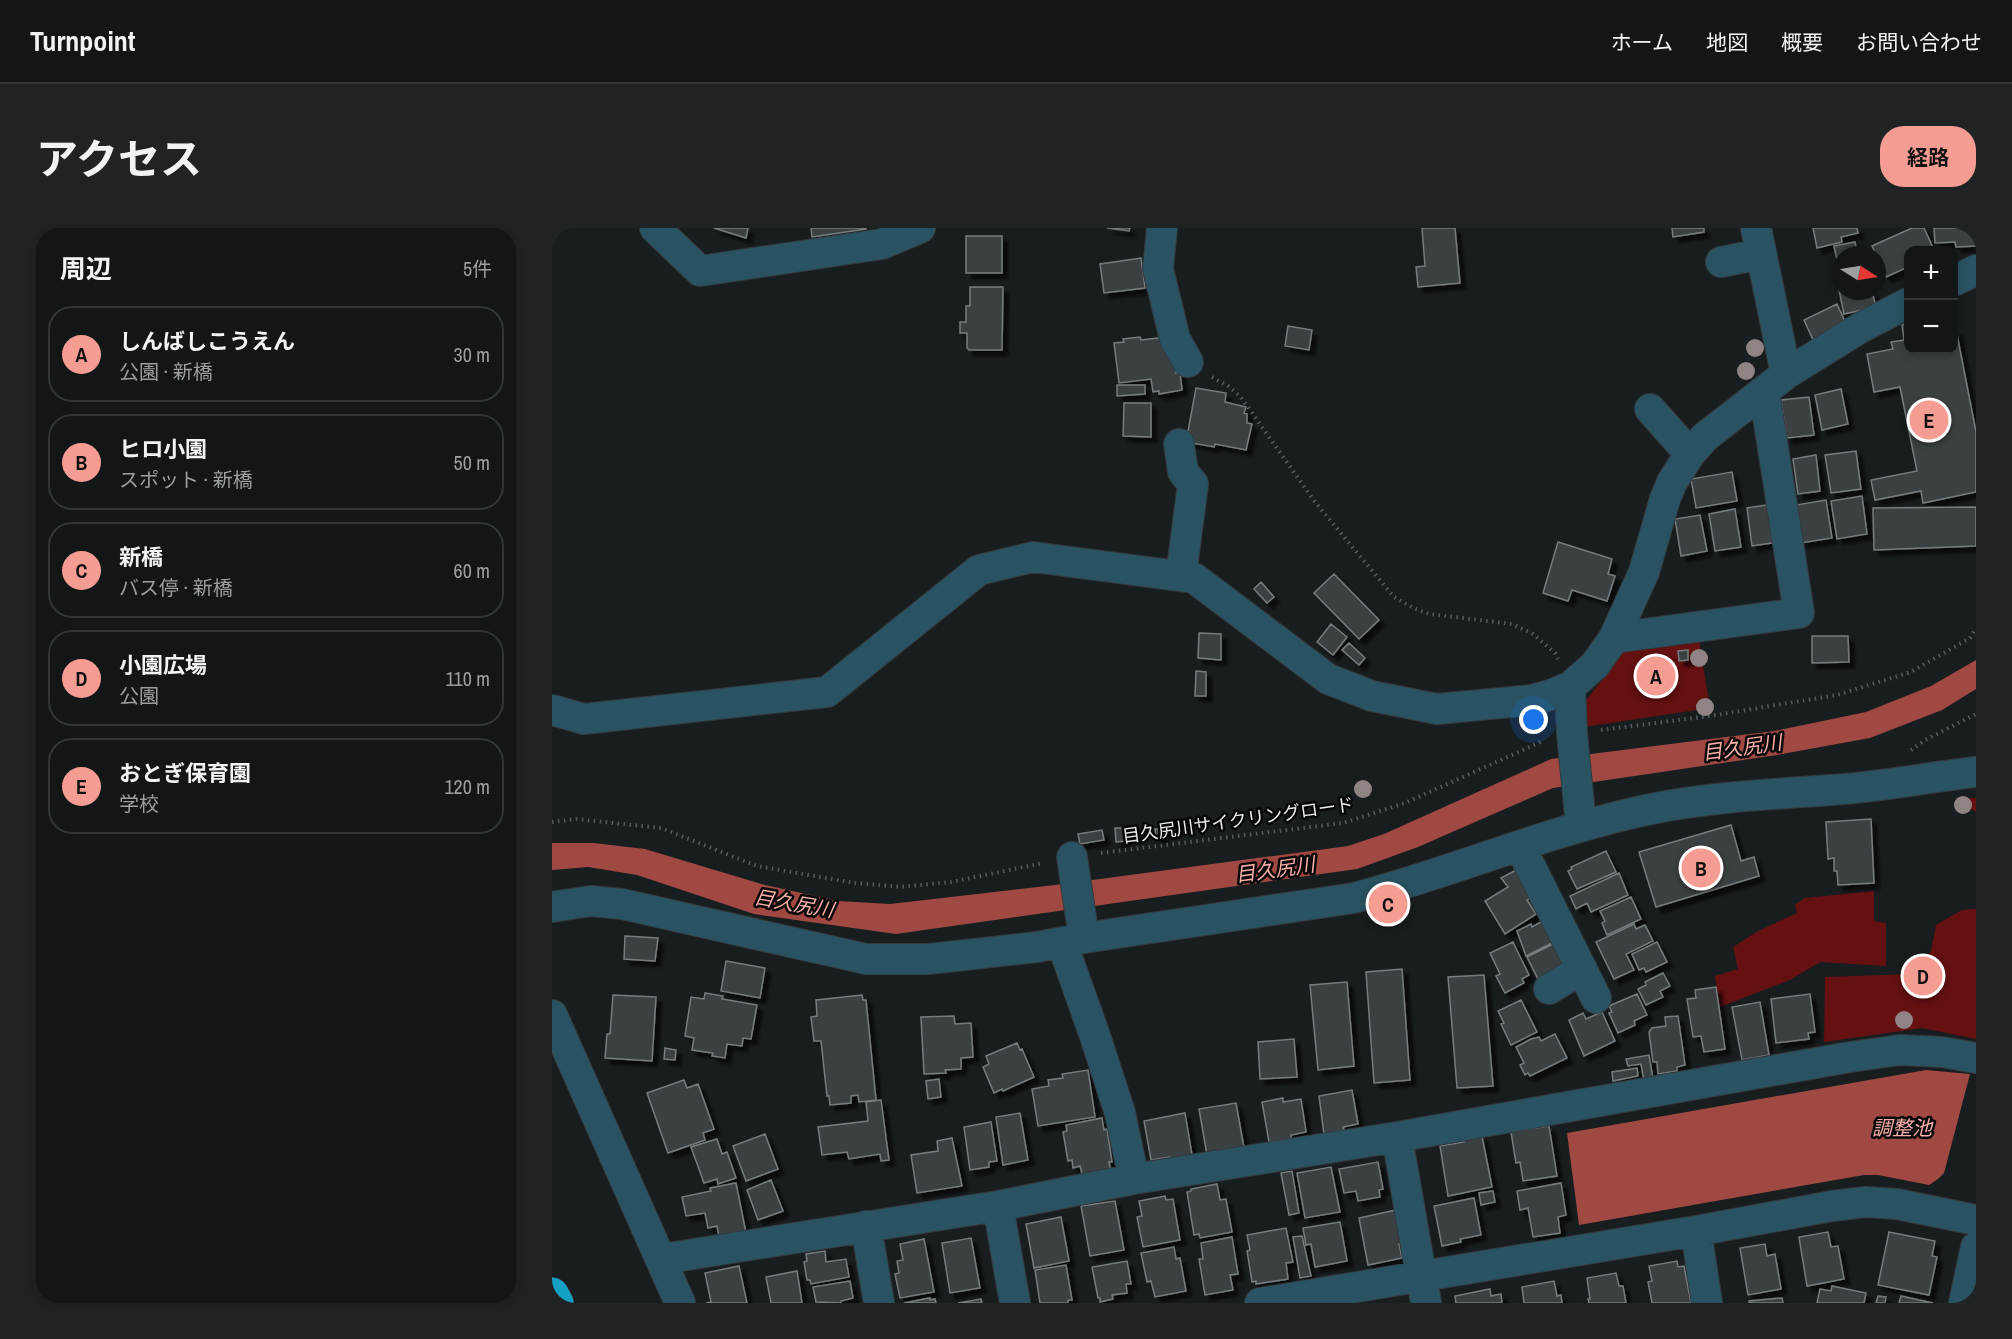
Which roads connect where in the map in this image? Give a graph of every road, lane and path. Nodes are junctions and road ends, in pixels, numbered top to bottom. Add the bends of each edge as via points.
1 (655, 228) edge
2 (920, 228) edge
3 (1162, 228) edge
4 (1758, 241) edge
5 (1721, 262) dead end
6 (1976, 270) edge
7 (1958, 279) edge
8 (1904, 305) edge
9 (1188, 362) joint
10 (1775, 382) junction
11 (1650, 409) dead end
12 (1179, 444) dead end
13 (1690, 454) junction
14 (1181, 576) junction
15 (1976, 628) edge
16 (1614, 638) junction
17 (1570, 687) junction
18 (552, 710) edge
19 (1573, 737) junction
20 (1976, 772) edge
21 (1580, 814) junction
22 (552, 822) edge
23 (1520, 846) junction
24 (1072, 862) junction
25 (552, 907) edge
26 (1075, 934) junction
27 (1582, 969) junction
28 (1549, 989) dead end
29 (1596, 998) dead end
30 (552, 1015) edge
31 (1976, 1058) edge
32 (1398, 1137) junction
33 (1134, 1179) junction
34 (998, 1206) junction
35 (1976, 1220) edge
36 (866, 1226) junction
37 (1696, 1231) junction
38 (1976, 1247) edge
39 (662, 1259) junction
40 (1424, 1290) edge
41 (552, 1294) edge
42 (557, 1303) edge
43 (680, 1303) edge
44 (879, 1303) edge
45 (1015, 1303) edge
46 (1260, 1303) edge
47 (1707, 1303) edge
48 (1964, 1303) edge

1 - 2 street via 700,271 882,244
3 - 9 street via 1158,269 1175,339
4 - 5 street
4 - 10 street
6 - 7 street
8 - 10 street
9 - 17 path via 1240,396 1315,502 1394,597 1429,614 1512,624 1524,629 1555,653
10 - 13 street via 1705,437
10 - 16 street via 1799,613
11 - 13 street
12 - 14 street via 1183,472 1193,484
13 - 16 street via 1669,490 1644,572
14 - 17 street via 1194,578 1329,679 1372,696 1437,709 1532,700
14 - 18 street via 1033,556 979,570 827,692 584,719
15 - 19 path, 目久尻川サイクリングロード via 1970,638 1911,672 1836,695
16 - 17 street via 1594,665
17 - 19 street
19 - 21 street
19 - 24 path, 目久尻川サイクリングロード via 1545,741 1405,803 1343,823
20 - 21 street
21 - 23 street
22 - 24 path, 目久尻川サイクリングロード via 576,819 661,828 758,866 901,887
23 - 26 street via 1354,898
23 - 27 street
24 - 26 street
25 - 26 street via 591,901 622,904 866,959 929,959
26 - 33 street via 1095,1036 1120,1113
27 - 28 street
27 - 29 street
30 - 39 street
31 - 32 street via 1900,1050
32 - 33 street
32 - 40 street
33 - 34 street
34 - 36 street
34 - 45 street
35 - 37 street via 1897,1204 1866,1202
36 - 39 street
36 - 44 street
37 - 40 street
37 - 47 street
38 - 48 street
39 - 43 street
40 - 46 street
41 - 42 highway

